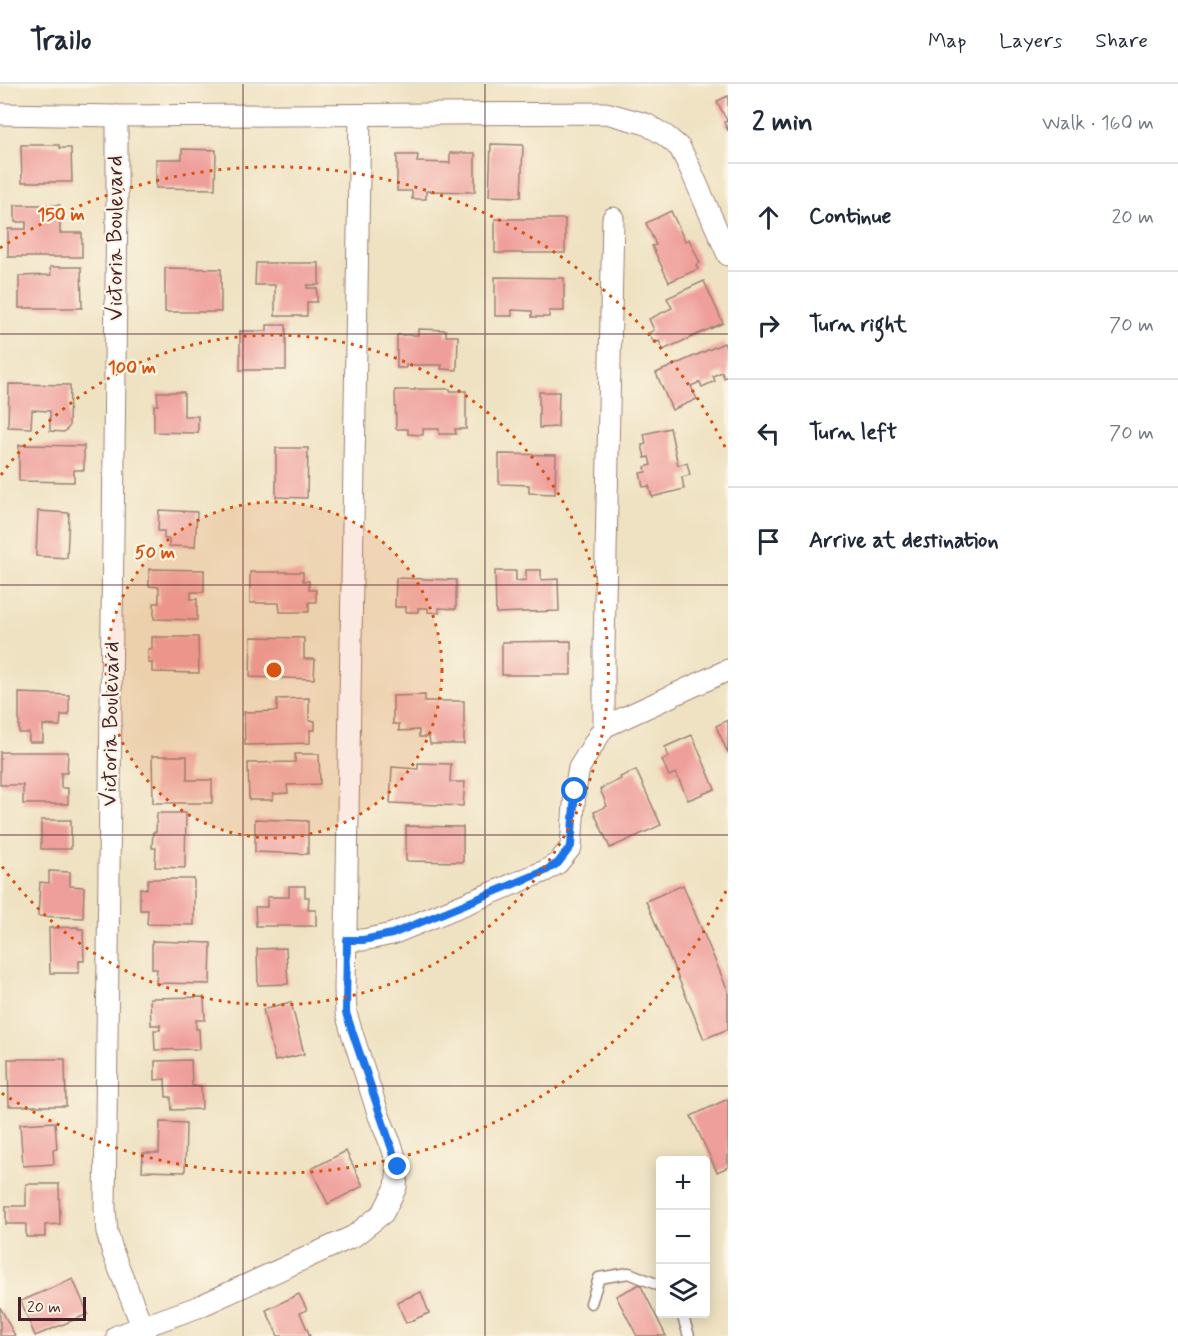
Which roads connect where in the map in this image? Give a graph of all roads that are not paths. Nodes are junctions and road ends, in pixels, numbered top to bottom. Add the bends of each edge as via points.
1 (0, 114) edge
2 (360, 115) junction
3 (117, 116) junction
4 (613, 219) dead end
5 (728, 255) edge
6 (728, 670) edge
7 (604, 727) junction
8 (347, 940) junction
9 (656, 1284) edge
10 (591, 1303) dead end
11 (683, 1318) edge
12 (144, 1331) edge
13 (117, 1336) edge
14 (689, 1336) edge

1 - 3 street
2 - 3 street
2 - 5 street via 606,113 646,124 680,148
2 - 8 street
3 - 12 street, Victoria Boulevard via 105,1209 113,1253
4 - 7 street
6 - 7 street
7 - 8 street via 579,768 571,846 558,863 392,934
8 - 12 street via 346,1013 398,1167 396,1187 387,1205 354,1236
9 - 10 lane via 629,1273 599,1278
11 - 14 lane
12 - 13 street

